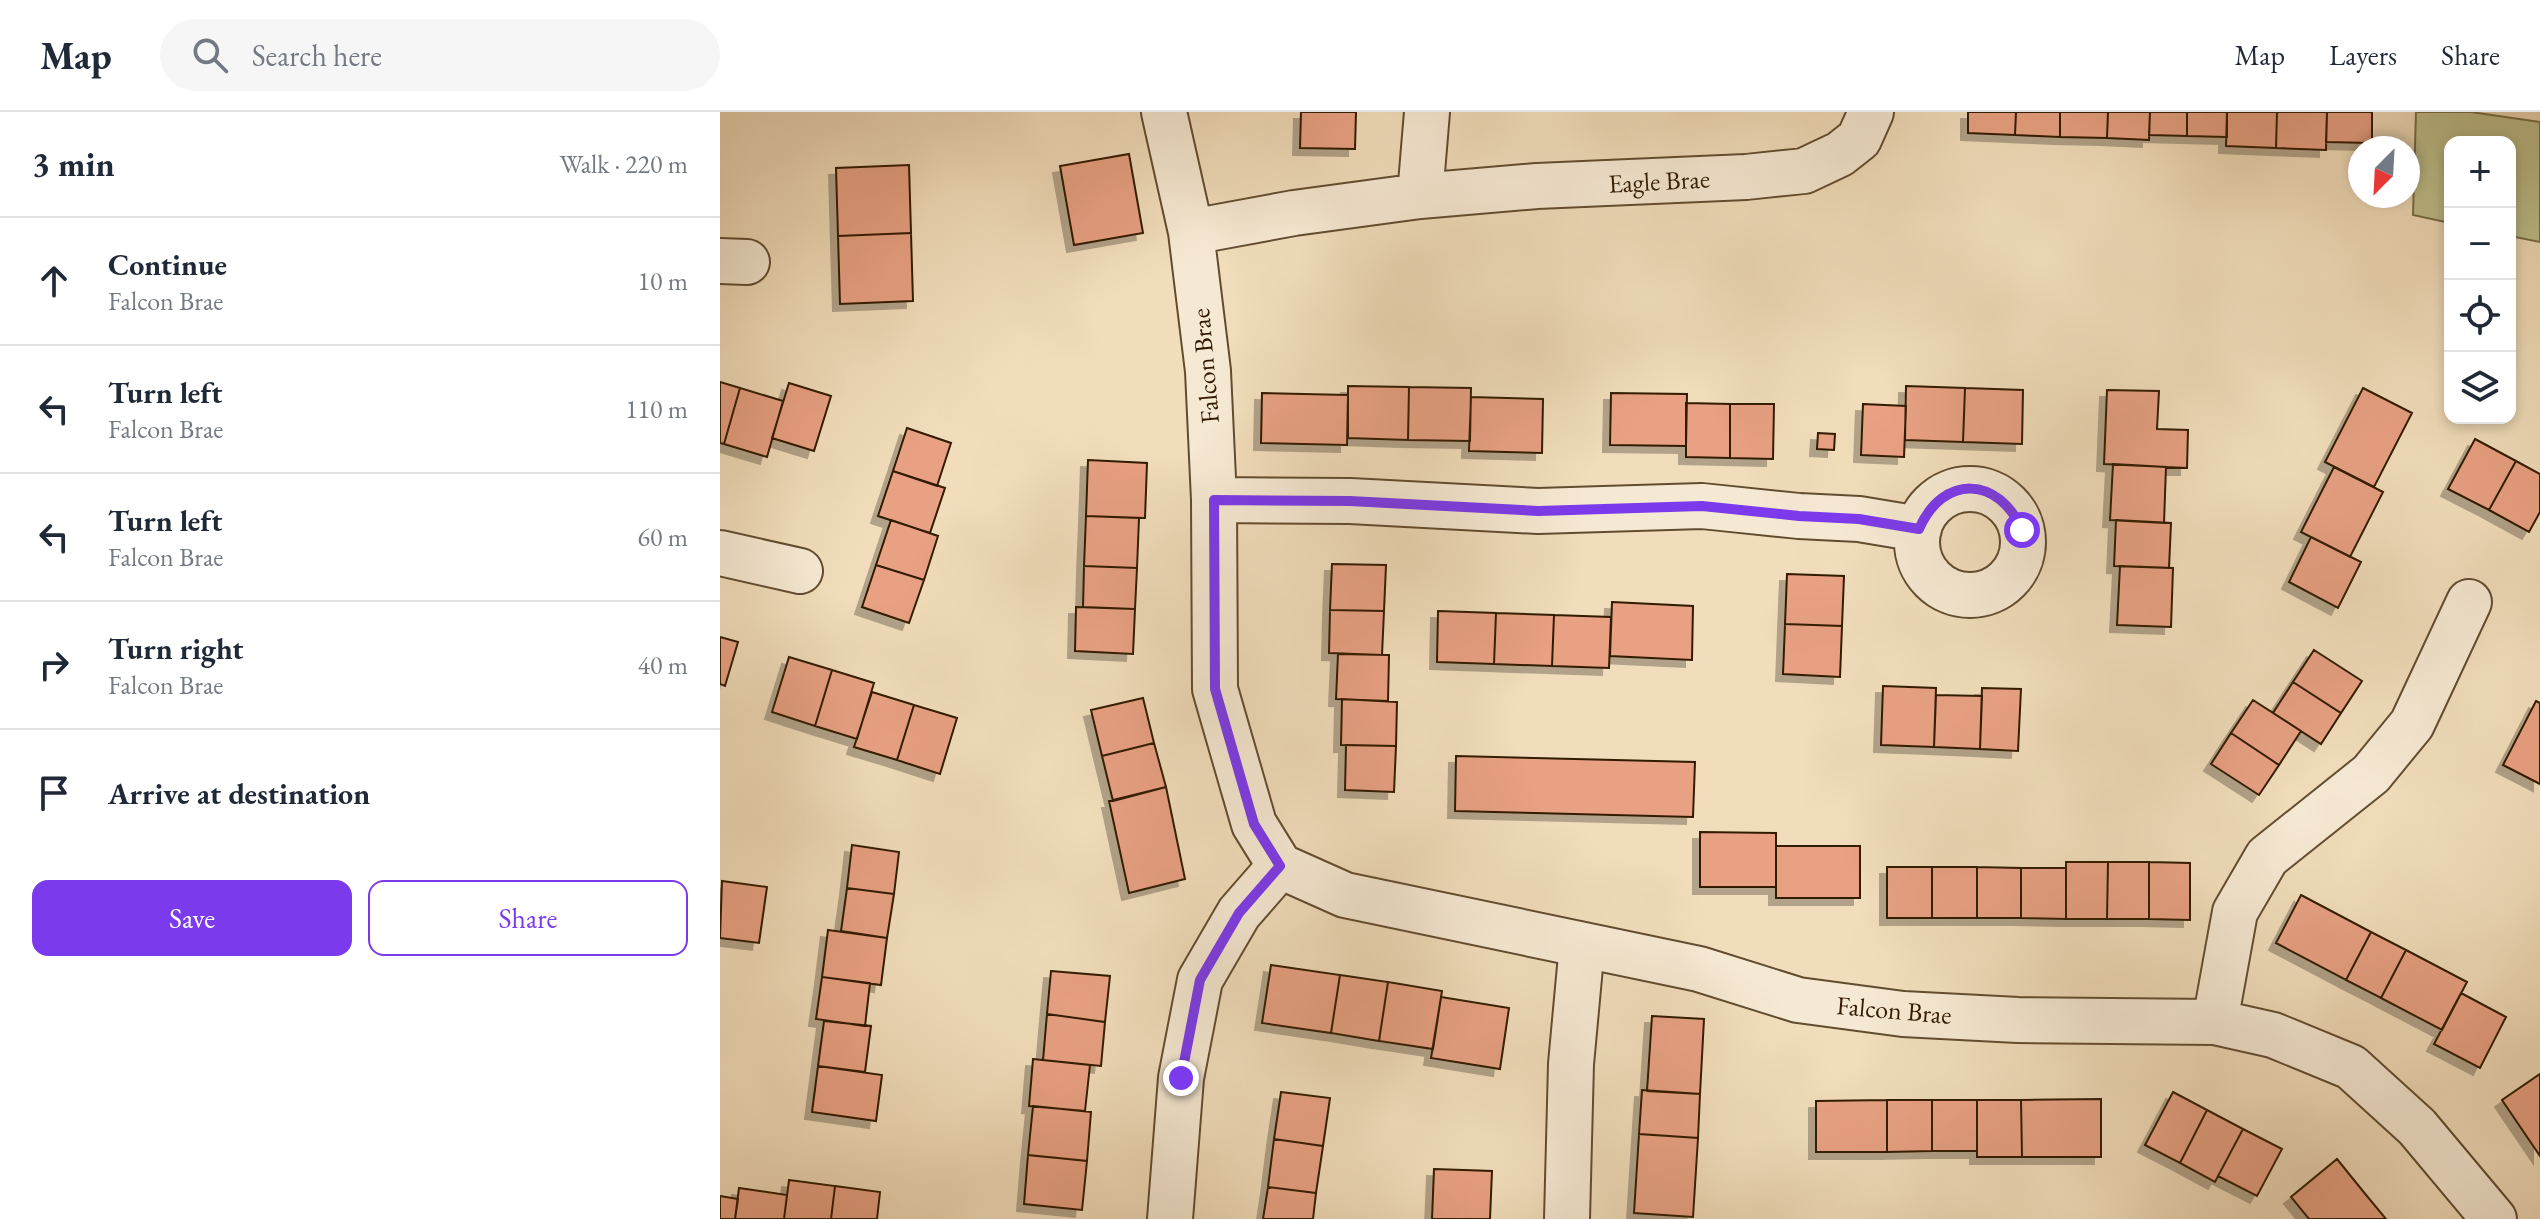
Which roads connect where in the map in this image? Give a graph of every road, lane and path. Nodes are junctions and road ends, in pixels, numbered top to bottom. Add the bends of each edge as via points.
1 (1164, 112) edge
2 (1427, 112) edge
3 (1871, 112) edge
4 (1420, 196) junction
5 (1191, 232) junction
6 (1214, 500) junction
7 (1919, 529) dead end
8 (720, 553) edge
9 (800, 571) dead end
10 (2469, 602) dead end
11 (1280, 866) junction
12 (1582, 945) junction
13 (2215, 1022) junction
14 (1170, 1219) edge
15 (1567, 1219) edge
16 (2494, 1219) edge

1 - 5 street
2 - 4 street
3 - 4 street, Eagle Brae via 1859,139 1804,171
4 - 5 street, Eagle Brae
5 - 6 street, Falcon Brae via 1208,371
6 - 7 street via 1538,511 1702,506
6 - 11 street, Falcon Brae via 1215,689 1254,824
8 - 9 street
10 - 13 street via 2412,724 2371,774 2267,857 2235,912
11 - 12 street, Falcon Brae via 1345,895
11 - 14 street via 1239,913 1200,980 1181,1078
12 - 13 street, Falcon Brae via 1699,969 1798,1000 1888,1012 2018,1020
12 - 15 street via 1571,1064
13 - 16 street, Falcon Brae via 2273,1035 2351,1067 2417,1127

